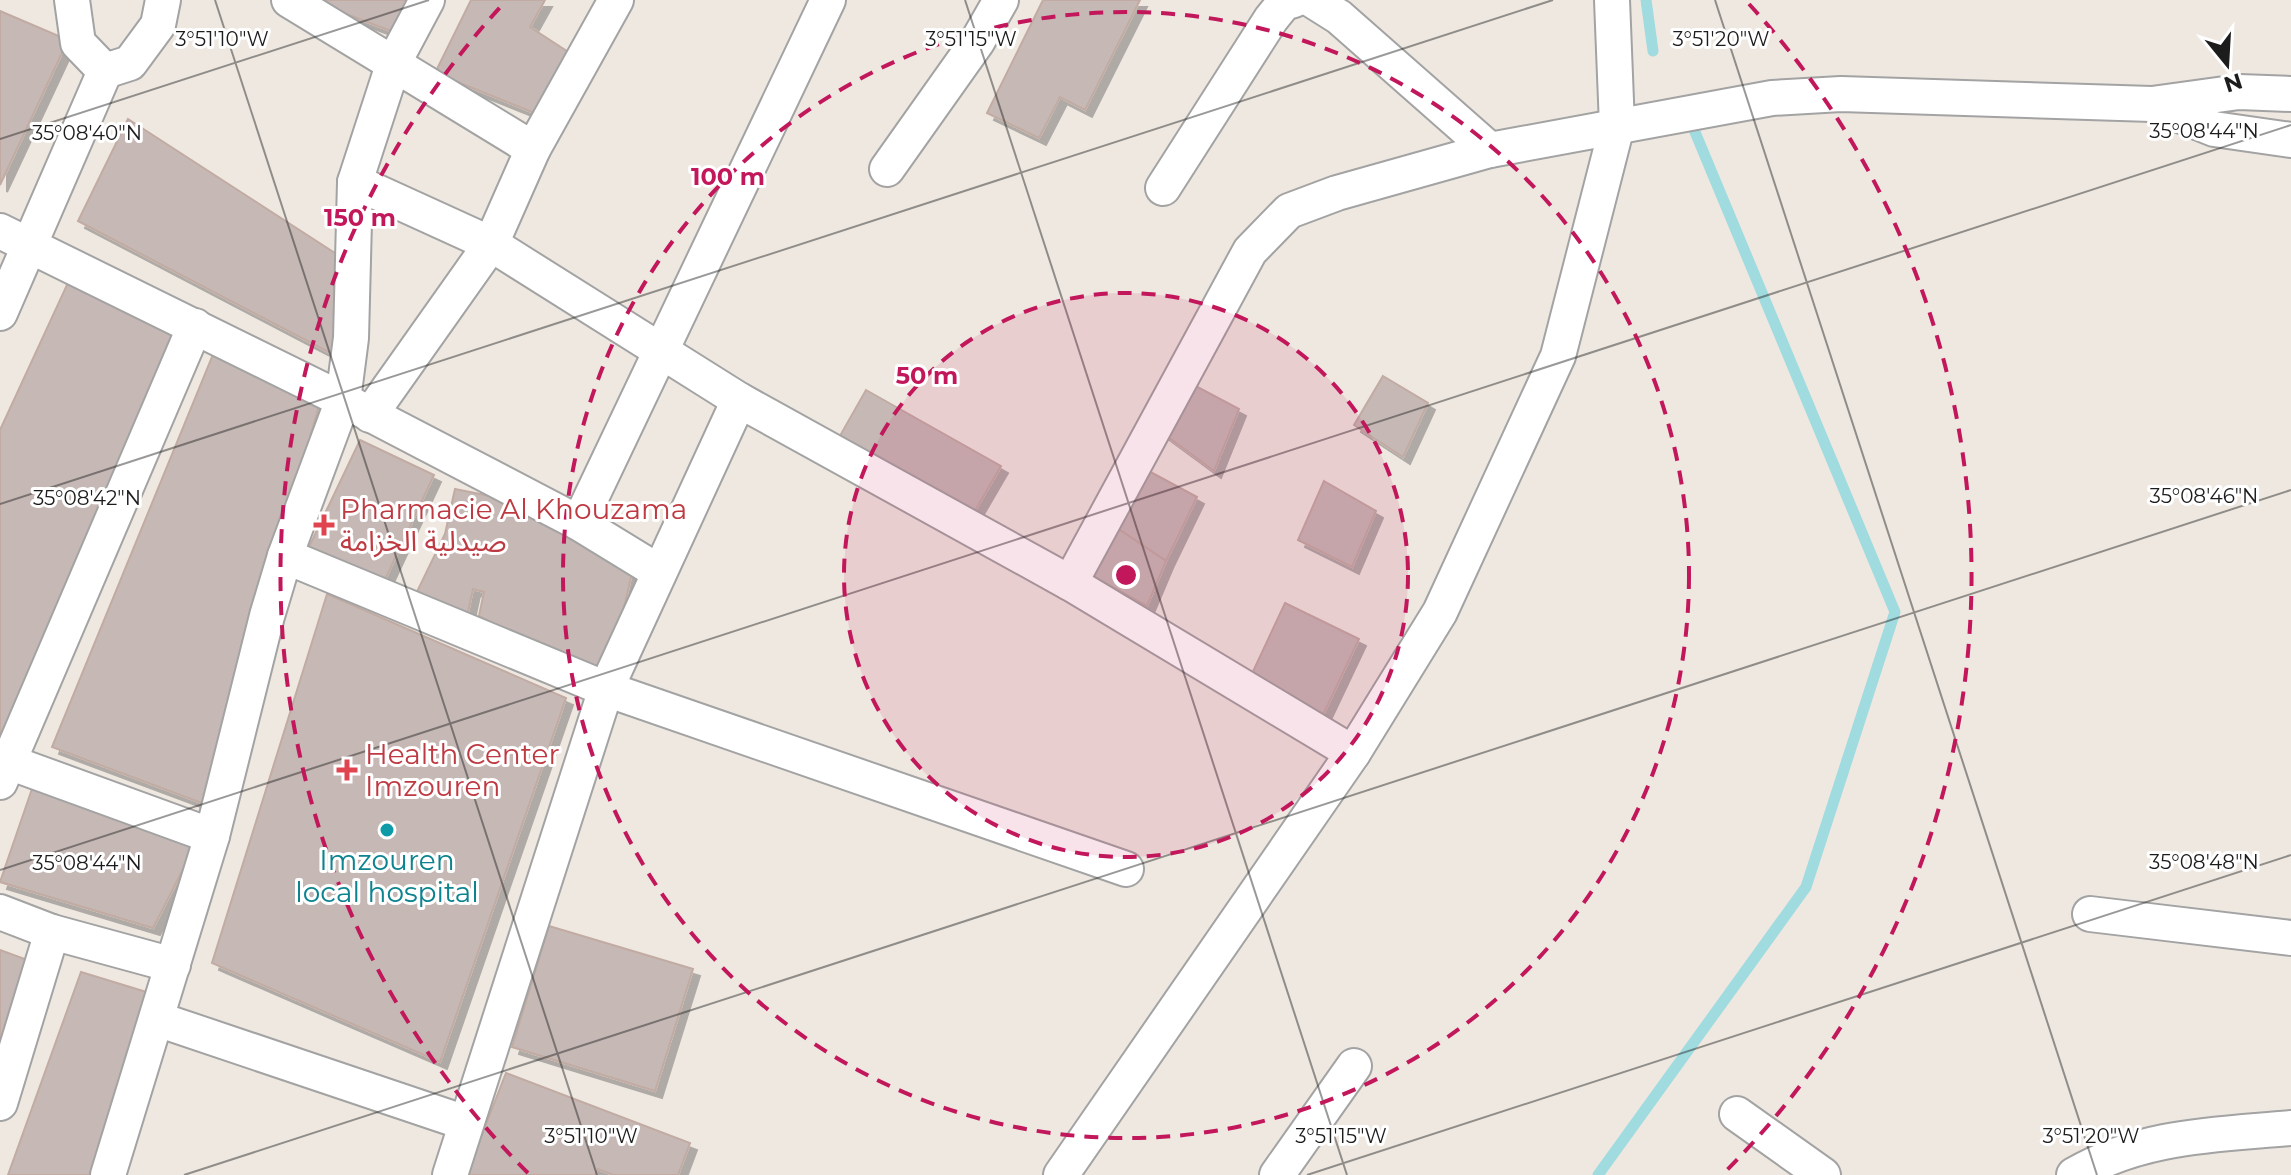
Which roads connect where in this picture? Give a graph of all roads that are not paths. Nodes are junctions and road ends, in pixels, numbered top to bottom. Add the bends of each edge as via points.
1 (72, 0) edge
2 (163, 0) edge
3 (289, 0) edge
4 (427, 0) edge
5 (616, 0) edge
6 (828, 0) edge
7 (1001, 0) edge
8 (1294, 0) edge
9 (1312, 0) edge
10 (1612, 0) edge
11 (394, 62) junction
12 (105, 71) junction
13 (2291, 94) edge
14 (2152, 104) junction
15 (1617, 126) junction
16 (2291, 140) edge
17 (533, 149) junction
18 (1490, 150) junction
19 (887, 169) dead end
20 (355, 182) junction
21 (1163, 188) dead end
22 (14, 239) edge
23 (491, 244) junction
24 (0, 313) edge
25 (195, 326) junction
26 (661, 353) junction
27 (739, 400) junction
28 (357, 407) junction
29 (579, 523) junction
30 (285, 556) junction
31 (659, 572) junction
32 (1070, 583) junction
33 (606, 689) junction
34 (1353, 753) junction
35 (3, 772) edge
36 (212, 836) junction
37 (1126, 869) dead end
38 (0, 912) edge
39 (2090, 914) dead end
40 (52, 932) junction
41 (2291, 938) edge
42 (173, 965) junction
43 (157, 1019) junction
44 (1354, 1066) dead end
45 (0, 1103) edge
46 (1737, 1114) dead end
47 (466, 1123) junction
48 (2291, 1128) edge
49 (108, 1175) edge
50 (450, 1175) edge
51 (1061, 1175) edge
52 (1277, 1175) edge
53 (1823, 1175) edge
54 (2074, 1175) edge

1 - 12 street via 78,43
2 - 12 street via 158,25 130,63
3 - 11 street
4 - 11 street
5 - 17 street
6 - 26 street
7 - 19 street
8 - 21 street via 1284,3 1271,19
9 - 18 street via 1339,17
10 - 15 street
11 - 17 street
11 - 20 street
12 - 22 street
13 - 14 street via 2239,92
14 - 15 street via 1841,94 1772,98
14 - 16 street via 2214,129
15 - 18 street
15 - 34 street via 1558,356 1440,612
17 - 23 street
18 - 32 street via 1289,211 1250,251
20 - 23 street
20 - 28 street via 351,338
22 - 24 street
22 - 25 street
23 - 26 street
23 - 28 street
25 - 28 street
25 - 35 street
26 - 27 street
26 - 29 street
27 - 31 street
27 - 32 street
28 - 29 street
28 - 30 street
29 - 31 street
30 - 33 street
30 - 36 street
31 - 33 street
32 - 34 street
33 - 37 street
33 - 47 street
34 - 51 street
35 - 36 street
36 - 42 street
38 - 40 street
39 - 41 street
40 - 42 street
40 - 45 street
42 - 43 street
43 - 47 street
43 - 49 street
44 - 52 street
46 - 53 street
47 - 50 street
48 - 54 street via 2170,1139 2107,1156

